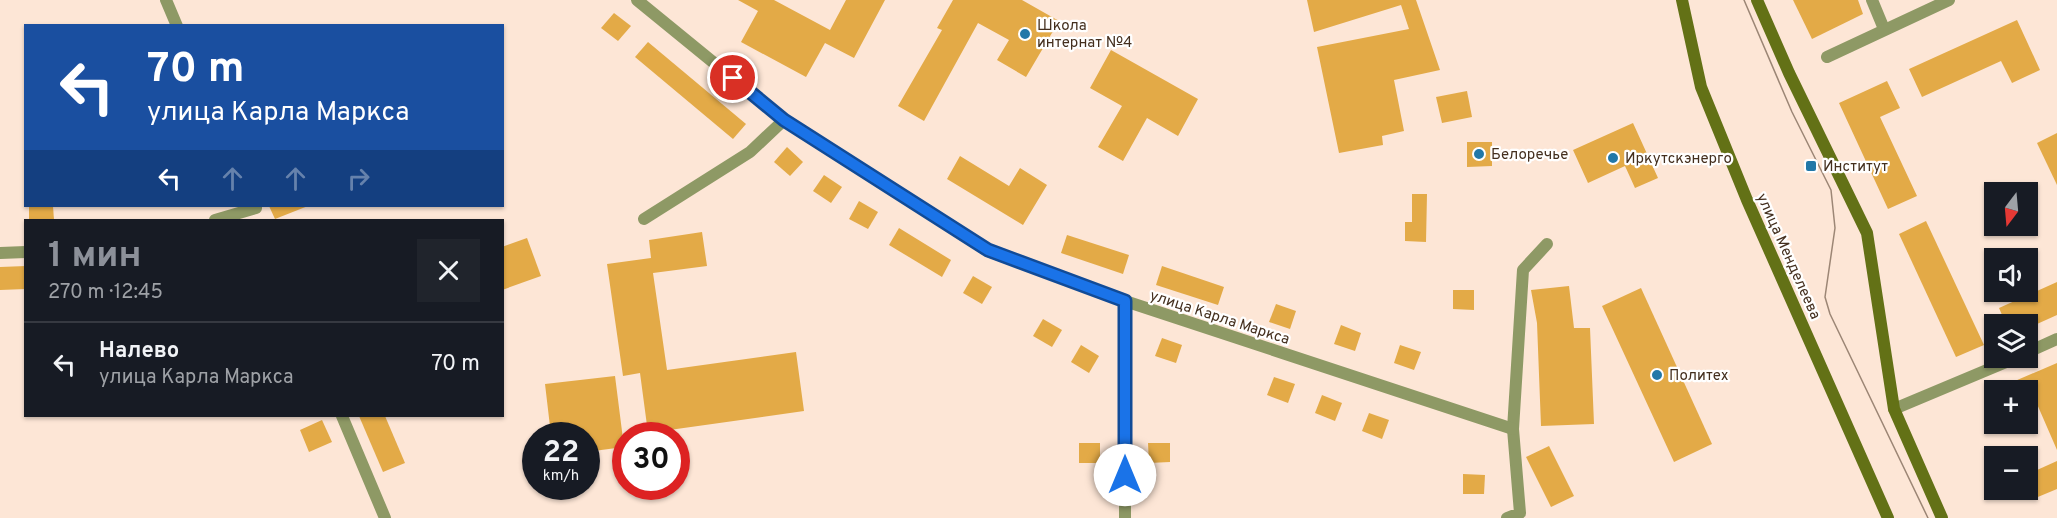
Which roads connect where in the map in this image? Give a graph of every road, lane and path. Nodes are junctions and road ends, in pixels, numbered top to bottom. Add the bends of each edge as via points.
1 (166, 0) edge
2 (637, 0) edge
3 (1682, 0) edge
4 (1757, 0) edge
5 (1872, 0) edge
6 (1949, 0) edge
7 (176, 24) edge
8 (1884, 29) dead end
9 (1827, 57) dead end
10 (784, 120) junction
11 (255, 207) edge
12 (218, 219) edge
13 (644, 219) dead end
14 (1547, 244) dead end
15 (24, 252) edge
16 (0, 253) edge
17 (1125, 301) junction
18 (2057, 339) edge
19 (2038, 348) edge
20 (1992, 368) edge
21 (1894, 409) junction
22 (342, 417) edge
23 (1513, 429) junction
24 (385, 518) edge
25 (1125, 518) edge
26 (1507, 518) edge
27 (1888, 518) edge
28 (1942, 518) edge

1 - 7 street
2 - 10 street, улица Карла Маркса
3 - 27 main road, улица Менделеева via 1701,87
4 - 21 main road via 1867,233
5 - 8 street
6 - 9 street
10 - 13 street via 750,152
10 - 17 street, улица Карла Маркса via 988,250
11 - 12 street
14 - 23 street via 1523,270
15 - 16 street
17 - 23 street, улица Карла Маркса
17 - 25 street
18 - 19 street
20 - 21 street
21 - 28 main road
22 - 24 street
23 - 26 street via 1520,513

